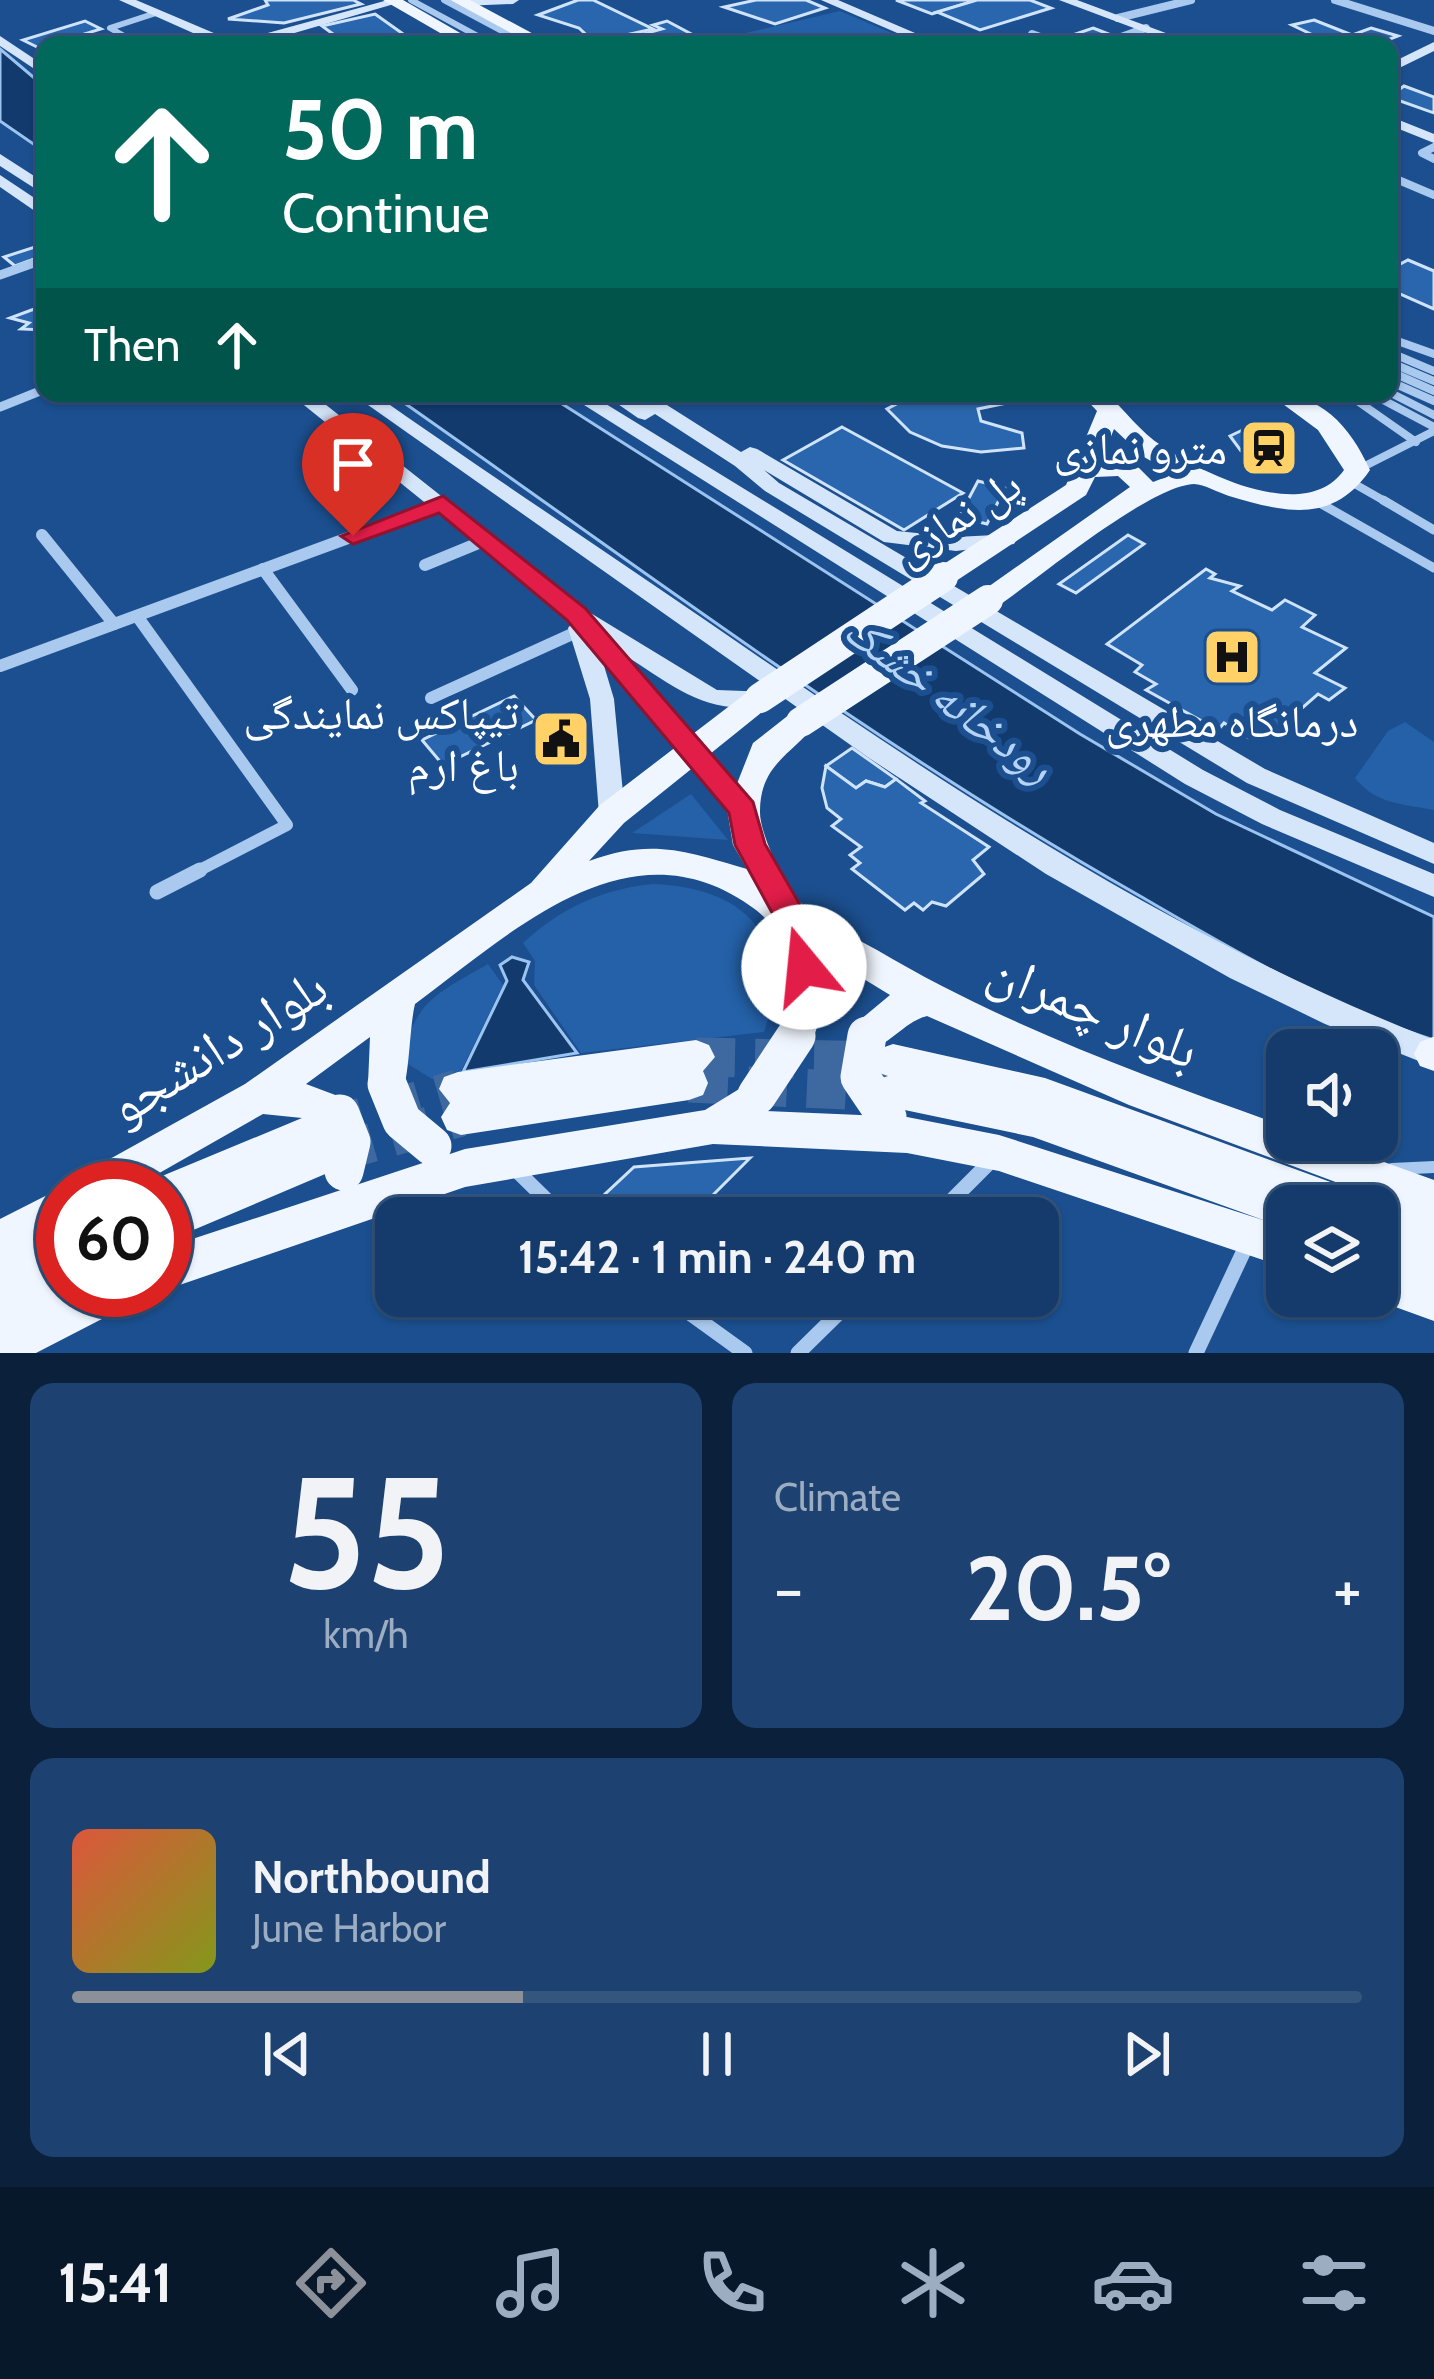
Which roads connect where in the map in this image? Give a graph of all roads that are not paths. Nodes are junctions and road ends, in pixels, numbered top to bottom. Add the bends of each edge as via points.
1 (125, 0) edge
2 (513, 0) edge
3 (827, 0) edge
4 (1065, 0) edge
5 (1191, 0) edge
6 (1335, 0) edge
7 (399, 1) edge
8 (455, 1) edge
9 (495, 4) junction
10 (155, 13) junction
11 (1118, 18) junction
12 (503, 23) junction
13 (1146, 28) junction
14 (1434, 31) edge
15 (1032, 34) dead end
16 (124, 36) edge
17 (212, 36) edge
18 (268, 36) edge
19 (458, 36) edge
20 (475, 36) edge
21 (513, 36) edge
22 (528, 36) edge
23 (914, 36) edge
24 (1037, 36) edge
25 (1124, 36) edge
26 (1167, 36) edge
27 (0, 40) edge
28 (1411, 42) junction
29 (1432, 47) edge
30 (1398, 48) edge
31 (1398, 64) edge
32 (36, 65) edge
33 (1398, 125) edge
34 (0, 140) edge
35 (1434, 143) edge
36 (0, 159) edge
37 (1434, 159) edge
38 (36, 176) edge
39 (36, 179) edge
40 (0, 180) edge
41 (1398, 180) edge
42 (1434, 194) edge
43 (36, 206) edge
44 (36, 262) edge
45 (0, 274) edge
46 (1398, 341) edge
47 (1434, 354) edge
48 (1398, 356) edge
49 (1398, 369) edge
50 (1398, 371) edge
51 (1434, 371) edge
52 (1434, 381) edge
53 (1398, 385) edge
54 (1434, 391) edge
55 (36, 393) edge
56 (1398, 397) edge
57 (1434, 401) edge
58 (311, 402) edge
59 (374, 402) edge
60 (590, 402) edge
61 (627, 402) edge
62 (650, 402) edge
63 (1103, 402) edge
64 (1105, 402) edge
65 (1293, 402) edge
66 (1359, 402) edge
67 (1386, 402) edge
68 (0, 407) edge
69 (1434, 415) edge
70 (1434, 429) edge
71 (708, 440) junction
72 (1416, 442) junction
73 (1089, 471) junction
74 (1196, 476) junction
75 (1355, 477) junction
76 (772, 488) junction
77 (1137, 496) junction
78 (1318, 502) junction
79 (443, 503) junction
80 (1434, 530) edge
81 (42, 535) dead end
82 (1006, 538) junction
83 (486, 539) junction
84 (425, 565) dead end
85 (1434, 568) edge
86 (263, 569) junction
87 (137, 616) junction
88 (578, 622) junction
89 (114, 624) junction
90 (0, 666) edge
91 (352, 690) dead end
92 (431, 698) dead end
93 (760, 698) junction
94 (690, 748) junction
95 (743, 809) junction
96 (612, 814) junction
97 (1434, 854) edge
98 (1434, 886) edge
99 (157, 892) dead end
100 (539, 894) junction
101 (791, 917) junction
102 (398, 997) junction
103 (929, 1000) junction
104 (1434, 1054) edge
105 (692, 1070) tunnel mouth
106 (889, 1088) junction
107 (259, 1096) junction
108 (459, 1103) tunnel mouth
109 (712, 1126) junction
110 (330, 1143) junction
111 (999, 1153) junction
112 (466, 1158) junction
113 (143, 1161) edge
114 (1322, 1163) junction
115 (1434, 1167) edge
116 (1287, 1185) edge
117 (192, 1186) edge
118 (531, 1197) edge
119 (955, 1197) edge
120 (1434, 1199) edge
121 (1266, 1202) edge
122 (192, 1209) edge
123 (313, 1216) junction
124 (1398, 1223) edge
125 (36, 1225) edge
126 (1434, 1234) edge
127 (1266, 1240) edge
128 (1266, 1246) edge
129 (36, 1247) edge
130 (1, 1249) edge
131 (1398, 1250) edge
132 (192, 1259) edge
133 (1434, 1263) edge
134 (36, 1287) edge
135 (1398, 1287) edge
136 (1434, 1300) edge
137 (0, 1307) edge
138 (61, 1317) edge
139 (695, 1317) edge
140 (835, 1317) edge
141 (0, 1348) edge
142 (745, 1353) edge
143 (799, 1353) edge
144 (1196, 1353) edge

1 - 10 main road
2 - 9 main road
3 - 23 main road
4 - 11 main road
5 - 11 street
6 - 14 street
7 - 18 main road
7 - 19 main road
7 - 20 lane
8 - 9 main road
8 - 12 main road
8 - 21 lane
9 - 12 main road
10 - 16 lane via 110,28
10 - 17 main road
11 - 13 main road
12 - 22 main road
13 - 25 street
13 - 26 main road
14 - 28 main road
15 - 24 street
27 - 32 main road
28 - 29 main road
28 - 30 main road
29 - 31 main road
33 - 35 main road
34 - 38 main road
35 - 37 street via 1422,153
36 - 39 main road
40 - 43 main road
41 - 42 street
44 - 45 street
46 - 47 lane
48 - 51 lane
49 - 52 lane
50 - 54 lane
53 - 57 lane
55 - 68 street
56 - 69 lane
58 - 79 main road
59 - 104 main road via 1050,867 1281,991
60 - 98 main road via 1194,777
61 - 76 main road
62 - 71 main road
63 - 73 main road, پل نمازی
64 - 74 main road via 1139,442
65 - 75 main road via 1337,433
66 - 72 lane
67 - 70 lane
70 - 72 lane
71 - 76 main road
71 - 82 main road via 752,454 892,537 956,544
72 - 75 lane
73 - 77 main road via 1138,476
73 - 82 main road, پل نمازی via 1058,506
74 - 77 main road, پل نمازی
74 - 78 main road via 1274,500
75 - 78 main road
75 - 80 lane
76 - 97 main road via 1256,776
77 - 95 main road, پل نمازی, bridge via 764,751
78 - 85 lane
79 - 83 main road
79 - 86 street
81 - 89 street
82 - 93 main road, پل نمازی, bridge
83 - 84 street
83 - 88 main road
86 - 87 street
86 - 91 street
87 - 89 street
87 - 99 street via 286,825
88 - 92 street
88 - 93 main road via 712,698
88 - 94 main road
88 - 96 main road via 602,699
89 - 90 street
93 - 94 main road, پل نمازی
94 - 95 main road
94 - 96 main road, پل نمازی
95 - 101 main road via 750,845
96 - 100 main road, پل نمازی
100 - 101 main road via 608,866 670,860 744,882
100 - 102 main road
101 - 103 main road, بلوار چمران
101 - 109 main road, bridge via 804,967 796,1036 757,1095
102 - 107 main road, بلوار دانشجو
102 - 112 main road, bridge via 387,1084 402,1121
103 - 106 main road via 897,1008
103 - 114 main road, بلوار چمران
105 - 108 main road
106 - 109 main road
106 - 111 main road
106 - 116 main road via 1045,1095
106 - 121 main road via 1033,1119
107 - 110 main road via 314,1102
107 - 113 main road, بلوار دانشجو
109 - 112 main road
110 - 117 main road
110 - 122 main road
110 - 123 main road
111 - 119 street
111 - 127 main road
112 - 118 street
112 - 123 main road
114 - 115 lane
114 - 120 main road, بلوار چمران
123 - 132 main road
124 - 126 main road
125 - 130 main road
128 - 144 street
129 - 130 main road
131 - 133 main road
134 - 137 main road
135 - 136 main road
138 - 141 main road
139 - 142 street
140 - 143 street

